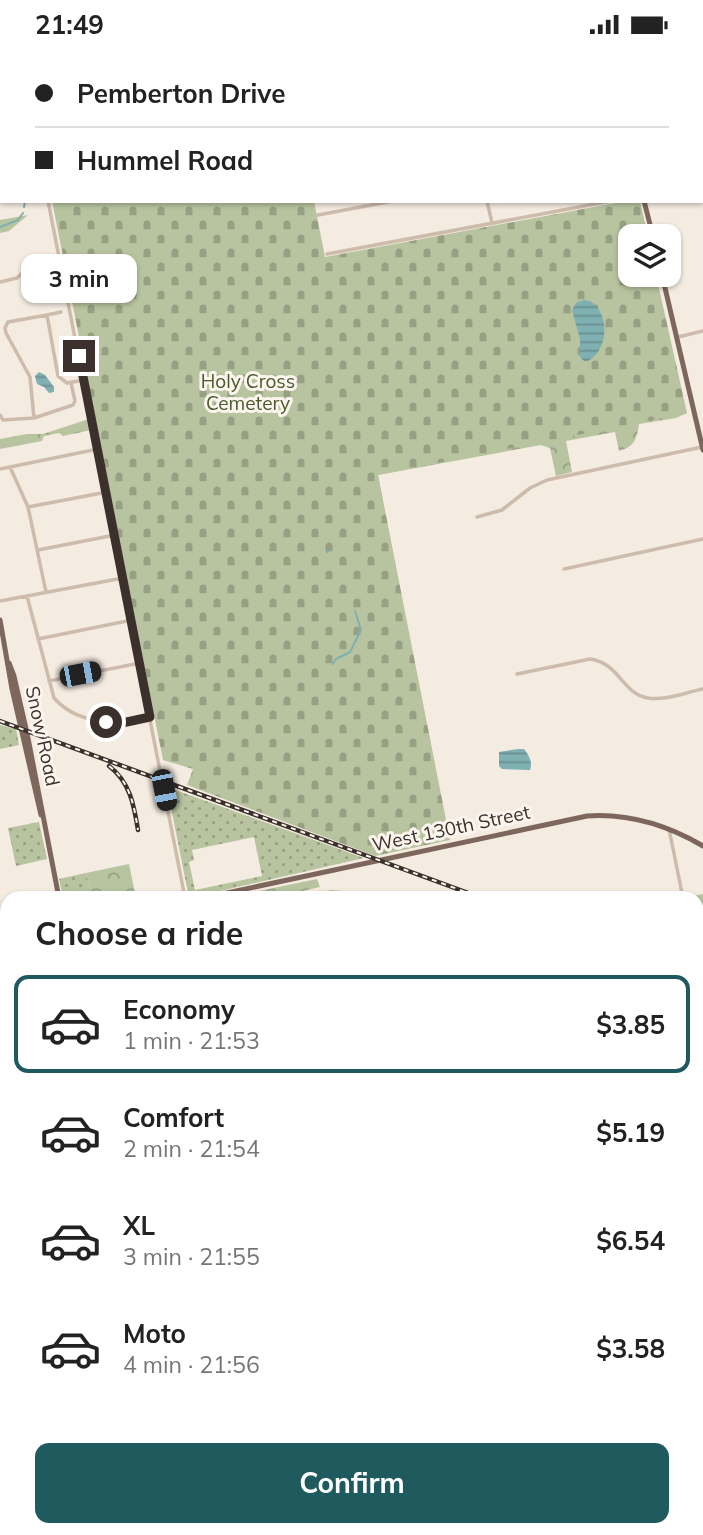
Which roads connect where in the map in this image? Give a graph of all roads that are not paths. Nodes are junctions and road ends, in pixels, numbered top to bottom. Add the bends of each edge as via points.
1 (48, 203) edge
2 (382, 203) edge
3 (487, 203) edge
4 (600, 203) edge
5 (645, 203) edge
6 (318, 215) dead end
7 (492, 223) junction
8 (650, 224) edge
9 (327, 254) dead end
10 (59, 258) junction
11 (0, 282) edge
12 (666, 287) edge
13 (61, 312) dead end
14 (47, 315) junction
15 (703, 331) edge
16 (677, 337) junction
17 (84, 382) junction
18 (72, 385) junction
19 (0, 415) edge
20 (34, 418) junction
21 (703, 448) edge
22 (98, 449) junction
23 (10, 467) junction
24 (0, 469) edge
25 (107, 492) junction
26 (27, 507) junction
27 (477, 517) dead end
28 (115, 535) junction
29 (703, 539) edge
30 (37, 550) junction
31 (564, 569) dead end
32 (123, 578) junction
33 (46, 592) junction
34 (27, 596) junction
35 (0, 601) edge
36 (0, 620) edge
37 (132, 620) junction
38 (38, 639) junction
39 (140, 663) junction
40 (517, 674) dead end
41 (49, 681) junction
42 (703, 689) edge
43 (150, 717) junction
44 (668, 827) junction
45 (703, 846) edge
46 (58, 891) edge
47 (184, 891) edge
48 (236, 891) edge
49 (682, 891) edge

1 - 10 street
2 - 6 street
3 - 7 street
4 - 7 street
5 - 8 main road
7 - 9 street
10 - 11 street via 29,266 15,279
10 - 17 street
12 - 16 main road
13 - 14 street
14 - 18 street via 55,371
14 - 20 street via 8,323 5,328 30,377
15 - 16 street
16 - 21 main road
17 - 18 street
17 - 22 street
18 - 20 street via 73,405
19 - 20 street via 3,420
21 - 27 street via 547,480 502,510
22 - 23 street
22 - 25 street
23 - 24 street
23 - 26 street
25 - 26 street
25 - 28 street
26 - 30 street
28 - 30 street
28 - 32 street
29 - 31 street
30 - 33 street
32 - 33 street
32 - 37 street
33 - 34 street
34 - 35 street
34 - 38 street
36 - 46 main road, Snow Road
37 - 38 street
37 - 39 street
38 - 41 street
39 - 41 street
39 - 43 street
40 - 42 street via 590,660 612,668 631,690 648,698
41 - 43 street via 54,698 69,712 122,723
43 - 47 street
44 - 45 main road, West 130th Street
44 - 48 main road, West 130th Street via 625,817 584,817
44 - 49 street

